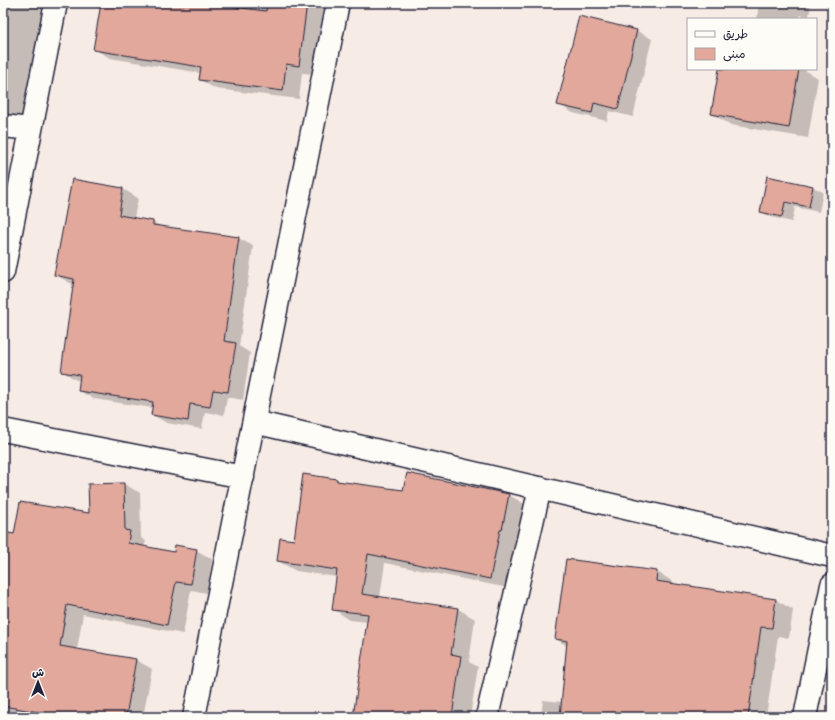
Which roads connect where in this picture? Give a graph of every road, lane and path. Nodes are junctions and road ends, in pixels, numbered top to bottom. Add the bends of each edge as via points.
1 (56, 3) edge
2 (338, 3) edge
3 (3, 126) edge
4 (31, 129) junction
5 (3, 272) edge
6 (254, 422) junction
7 (3, 430) edge
8 (243, 477) junction
9 (540, 488) junction
10 (832, 556) edge
11 (832, 585) edge
12 (194, 717) edge
13 (487, 717) edge
14 (804, 717) edge

1 - 4 street
2 - 6 street
3 - 4 street
4 - 5 street
6 - 8 street
6 - 9 street
7 - 8 street
8 - 12 street
9 - 10 street
9 - 13 street
11 - 14 street

